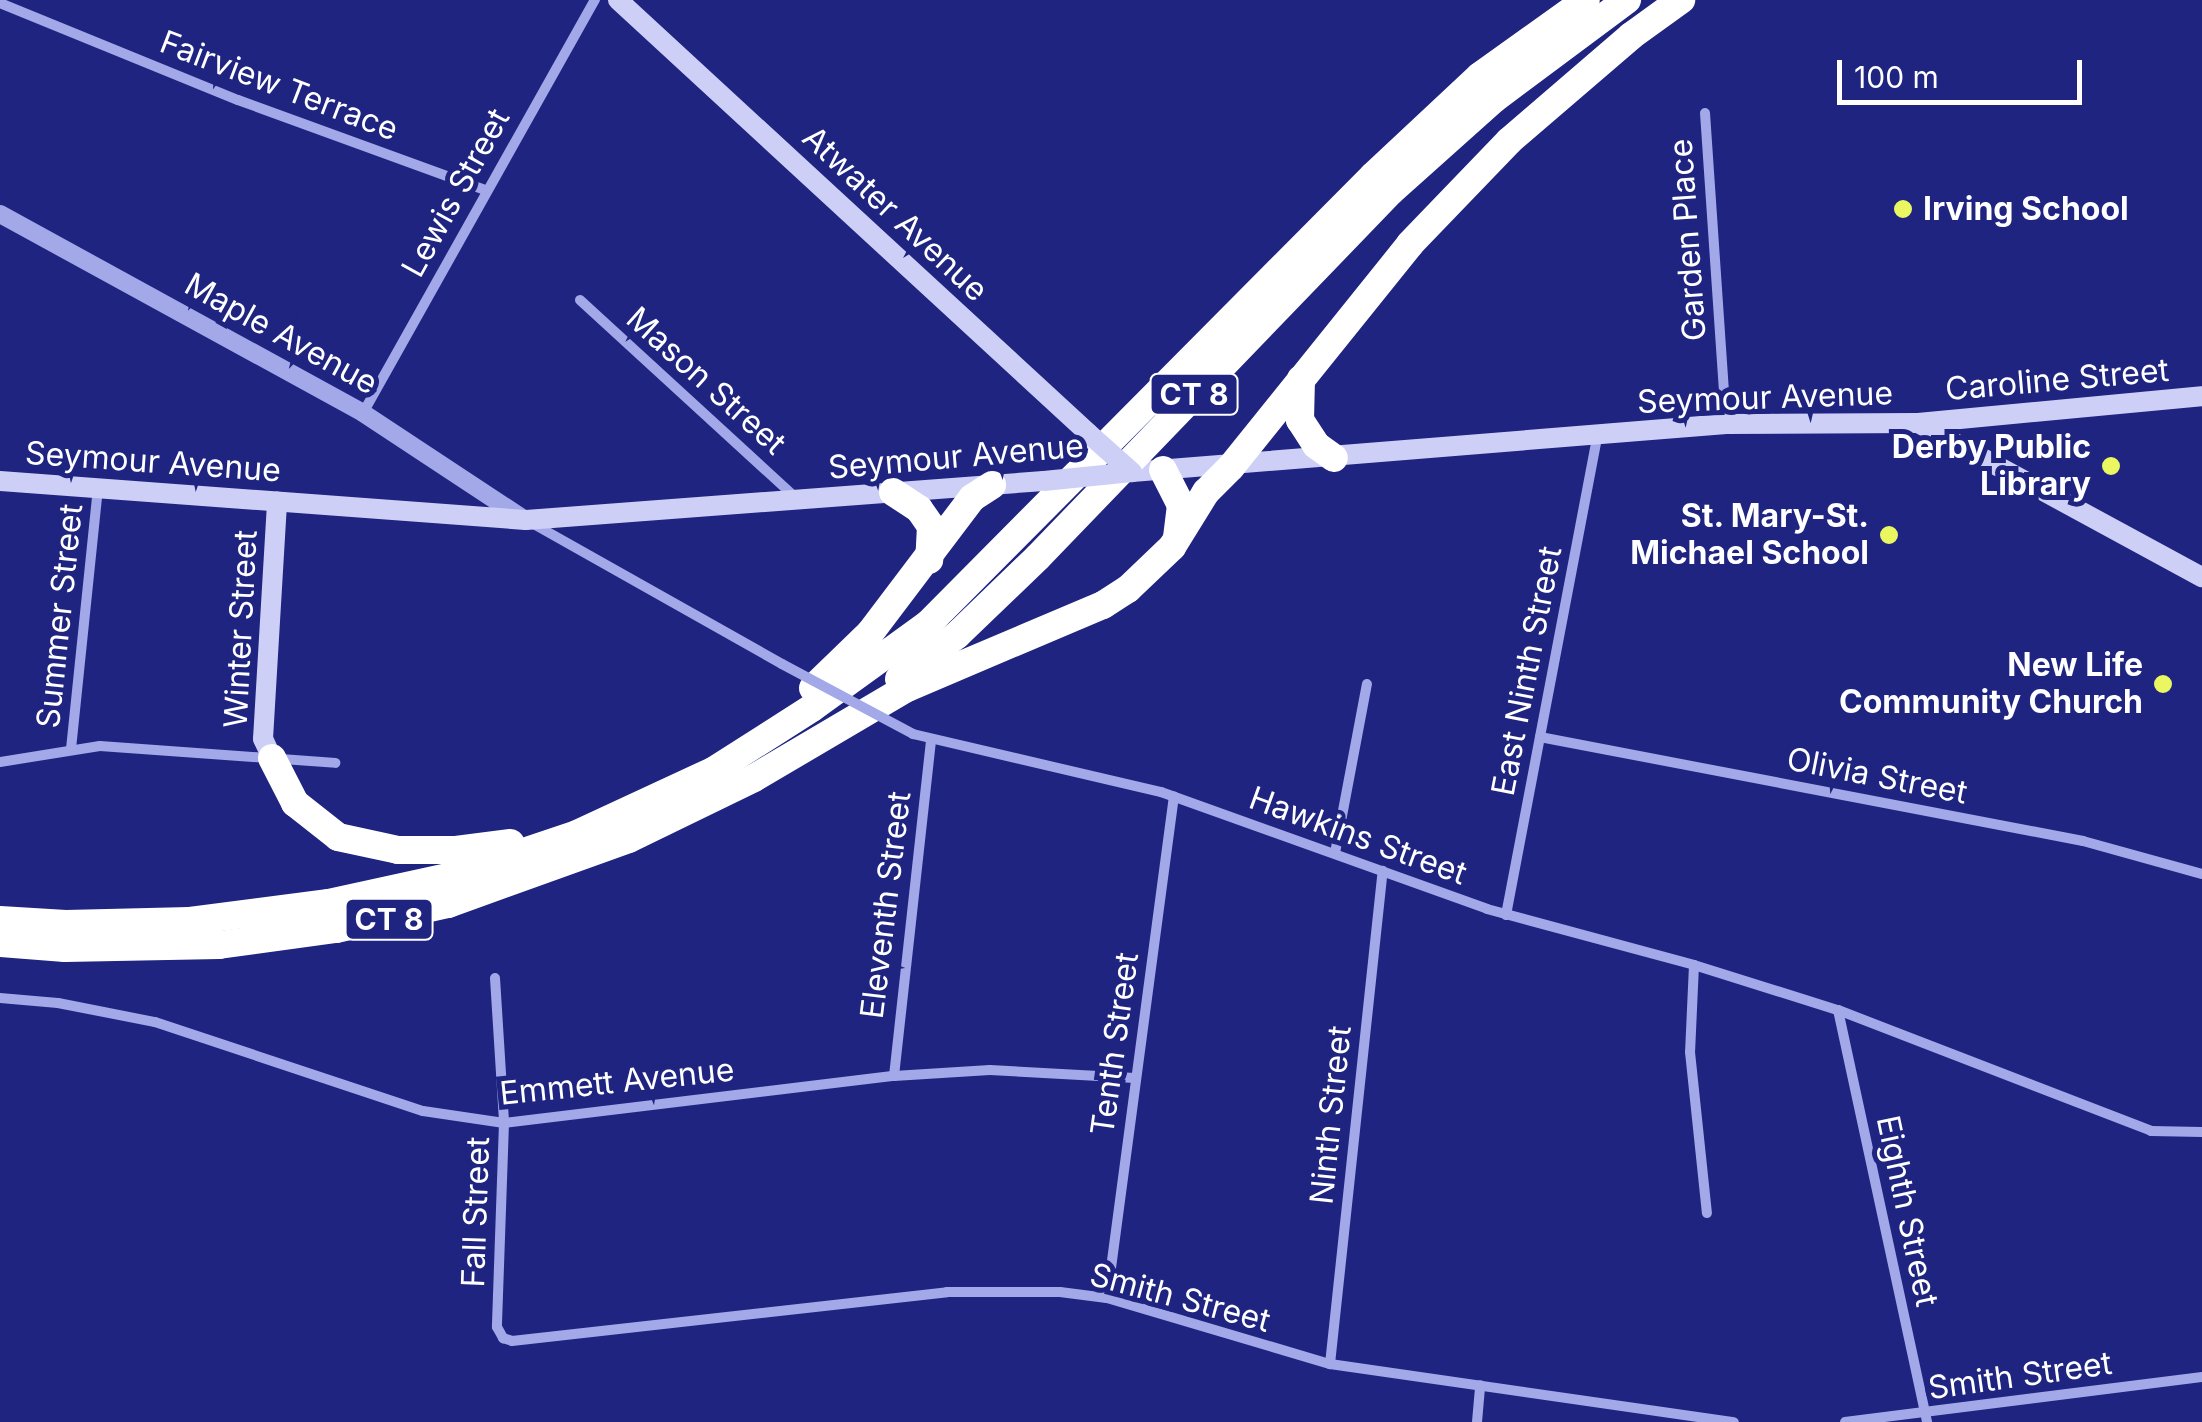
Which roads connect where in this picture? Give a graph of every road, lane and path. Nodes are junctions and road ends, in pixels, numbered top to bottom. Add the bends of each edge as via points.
1 (595, 0) edge
2 (618, 0) edge
3 (1586, 0) edge
4 (1627, 0) edge
5 (1681, 0) edge
6 (0, 3) edge
7 (1704, 113) dead end
8 (486, 190) junction
9 (0, 214) edge
10 (580, 300) dead end
11 (1300, 378) junction
12 (2202, 396) edge
13 (363, 413) junction
14 (1918, 423) junction
15 (1726, 424) junction
16 (1596, 436) junction
17 (1334, 458) junction
18 (1232, 467) junction
19 (1147, 471) junction
20 (0, 481) edge
21 (992, 485) junction
22 (98, 488) junction
23 (892, 492) junction
24 (798, 500) junction
25 (277, 501) junction
26 (526, 520) junction
27 (1172, 546) junction
28 (929, 560) junction
29 (2202, 577) edge
30 (1366, 684) dead end
31 (1540, 737) junction
32 (931, 741) junction
33 (70, 749) junction
34 (272, 758) junction
35 (0, 762) edge
36 (335, 764) dead end
37 (713, 771) junction
38 (754, 778) junction
39 (1174, 796) junction
40 (577, 834) junction
41 (1335, 853) junction
42 (1383, 871) junction
43 (2202, 874) edge
44 (1506, 915) junction
45 (0, 920) edge
46 (0, 944) edge
47 (1694, 964) junction
48 (495, 978) dead end
49 (0, 998) edge
50 (1838, 1010) junction
51 (894, 1076) junction
52 (1135, 1078) junction
53 (504, 1122) junction
54 (2202, 1132) edge
55 (1707, 1212) dead end
56 (1107, 1298) junction
57 (497, 1328) joint
58 (1330, 1364) junction
59 (2202, 1377) edge
60 (1480, 1384) junction
61 (1926, 1418) edge
62 (1477, 1422) edge
63 (1734, 1422) edge
64 (1845, 1422) edge

1 - 8 street, Lewis Street
2 - 19 main road, Atwater Avenue, bridge via 1088,433
3 - 37 highway, CT 8 via 1480,76 1373,176 928,624
4 - 38 highway, CT 8 via 1494,99 1391,191 957,635
5 - 11 highway via 1509,141 1410,244
6 - 8 street, Fairview Terrace via 238,100
7 - 15 street, Garden Place
8 - 13 street, Lewis Street
9 - 13 street, Maple Avenue
10 - 24 street, Mason Street
11 - 17 highway via 1300,420
11 - 18 highway
12 - 14 main road, Caroline Street
13 - 26 street, Maple Avenue
14 - 15 main road, Seymour Avenue
14 - 29 main road
15 - 16 main road, Seymour Avenue
16 - 17 main road, Seymour Avenue
16 - 31 street, East Ninth Street
17 - 18 main road, Seymour Avenue
18 - 19 main road, Seymour Avenue
18 - 27 highway via 1206,492
19 - 21 main road, Seymour Avenue, bridge
19 - 27 highway via 1181,505
20 - 22 main road, Seymour Avenue
21 - 23 main road, Seymour Avenue
21 - 28 highway via 972,498
22 - 25 main road, Seymour Avenue
22 - 33 street, Summer Street
23 - 24 main road, Seymour Avenue
23 - 28 highway via 931,526
24 - 26 main road, Seymour Avenue
25 - 26 main road, Seymour Avenue
25 - 34 main road, Winter Street via 262,739
26 - 32 street, Hawkins Street, bridge
27 - 38 highway via 1103,605 907,688
28 - 37 highway via 834,670
30 - 41 street
31 - 43 street, Olivia Street via 2083,842
31 - 44 street, East Ninth Street
32 - 39 street, Hawkins Street
32 - 51 street, Eleventh Street
33 - 34 street
33 - 35 street
34 - 36 street
34 - 40 highway via 305,815 363,845 456,850
37 - 40 highway, CT 8
38 - 46 highway, CT 8 via 629,839 501,888 395,918 220,945
39 - 41 street, Hawkins Street
39 - 52 street, Tenth Street
40 - 45 highway, CT 8 via 456,875 260,914 118,923
41 - 42 street, Hawkins Street
42 - 44 street, Hawkins Street
42 - 58 street, Ninth Street
44 - 47 street, Hawkins Street
47 - 50 street, Hawkins Street
47 - 55 street via 1690,1052
48 - 53 street, Fall Street
49 - 53 street, Emmett Avenue via 155,1022 423,1112
50 - 54 street, Hawkins Street via 2151,1131
50 - 61 street, Eighth Street
51 - 52 street, Emmett Avenue via 990,1070
51 - 53 street, Emmett Avenue
52 - 56 street, Tenth Street
53 - 57 street, Fall Street
56 - 57 street, Smith Street via 996,1289 525,1341 503,1338
56 - 58 street, Smith Street
58 - 60 street, Smith Street
59 - 61 street, Smith Street
60 - 62 street
60 - 63 street, Smith Street
61 - 64 street, Smith Street

